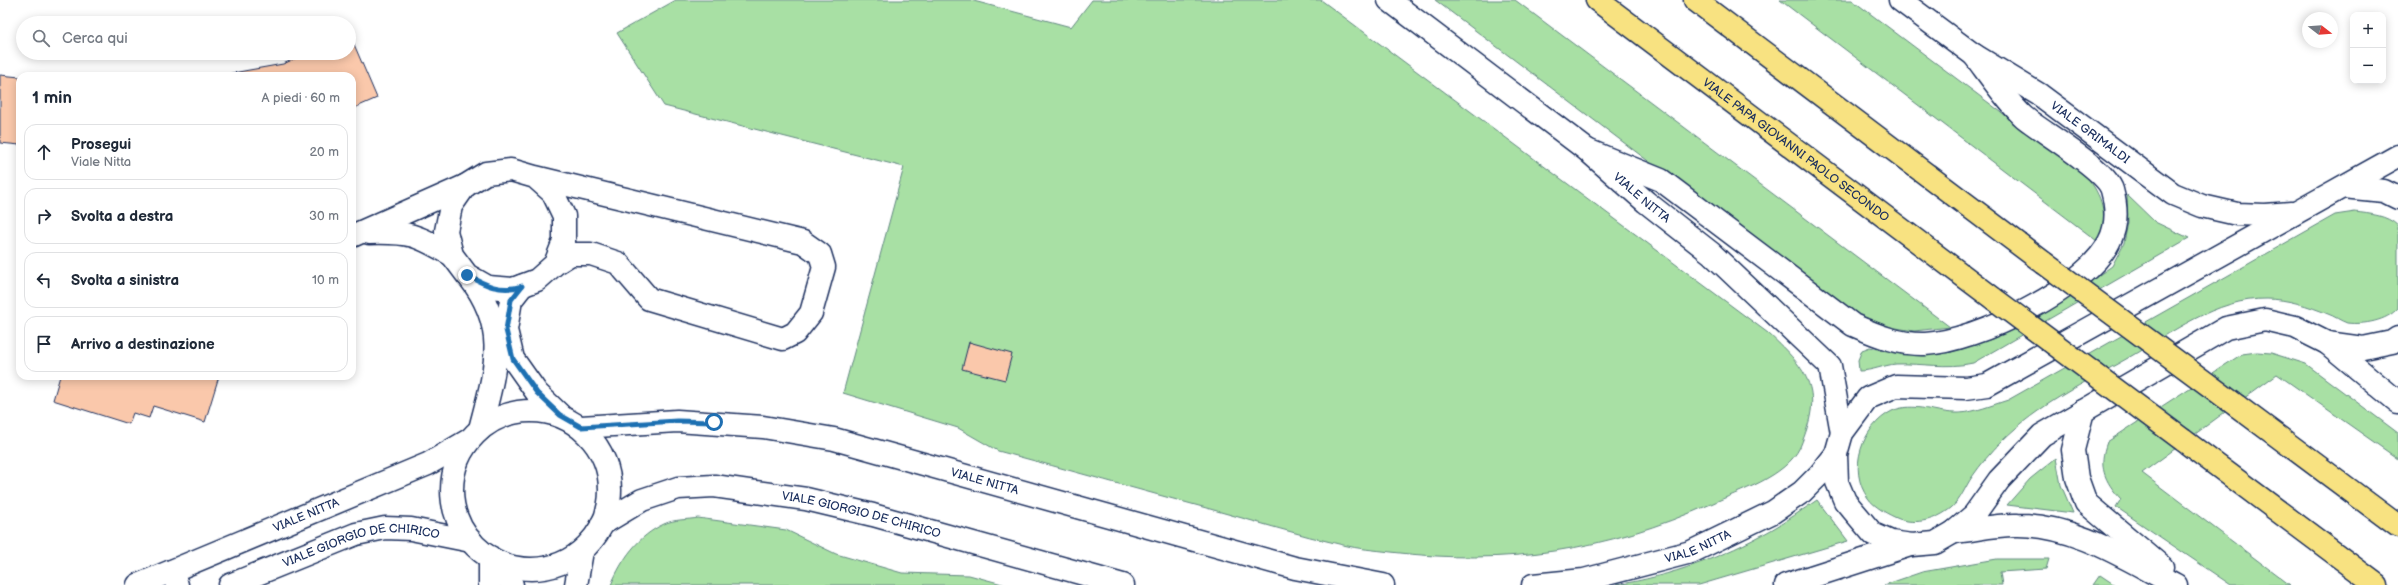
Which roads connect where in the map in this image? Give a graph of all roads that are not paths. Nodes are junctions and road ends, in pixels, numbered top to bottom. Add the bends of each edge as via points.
1 (1389, 0) edge
2 (1597, 0) edge
3 (1695, 0) edge
4 (1900, 0) edge
5 (1974, 56) junction
6 (1587, 150) junction
7 (2398, 156) edge
8 (534, 177) junction
9 (465, 186) junction
10 (2343, 187) junction
11 (2398, 198) edge
12 (2299, 212) junction
13 (356, 234) edge
14 (356, 235) edge
15 (452, 255) junction
16 (554, 264) junction
17 (467, 275) junction
18 (522, 286) junction
19 (2398, 338) edge
20 (2327, 342) junction
21 (2398, 402) edge
22 (2083, 411) junction
23 (560, 415) junction
24 (581, 427) junction
25 (1842, 433) junction
26 (476, 434) junction
27 (1836, 454) junction
28 (602, 524) junction
29 (2398, 526) edge
30 (1954, 532) junction
31 (471, 541) junction
32 (1912, 545) junction
33 (582, 551) junction
34 (495, 560) junction
35 (174, 578) edge
36 (138, 585) edge
37 (230, 585) edge
38 (490, 585) edge
39 (512, 585) edge
40 (576, 585) edge
41 (1123, 585) edge
42 (1383, 585) edge
43 (1533, 585) edge
44 (1786, 585) edge
45 (2176, 585) edge
46 (2184, 585) edge
47 (2376, 585) edge

1 - 6 main road, VIALE NITTA
2 - 47 main road, VIALE PAPA GIOVANNI PAOLO SECONDO, bridge
3 - 29 main road, bridge
4 - 5 main road, VIALE GRIMALDI
5 - 6 main road via 2022,116 2100,173 2111,187 2116,207 2115,226 2109,244 2093,263 2060,290 2026,311 1983,330 1944,342 1904,342 1877,336 1853,325 1661,180
5 - 12 main road, VIALE GRIMALDI via 2040,95 2173,194 2202,206 2237,214
6 - 25 main road, VIALE NITTA via 1646,202 1711,253 1830,366
7 - 10 main road
8 - 9 main road via 511,170 486,173
8 - 16 main road via 553,193 564,216 564,241
8 - 16 main road via 803,242 820,254 824,267 811,313 795,333 783,339 649,299 618,263 590,254 571,254
9 - 13 main road
9 - 15 main road via 451,206 446,231
10 - 11 main road via 2384,191
10 - 12 main road
12 - 25 main road via 1987,385 1966,388 1896,386 1868,398
14 - 15 main road via 402,232 423,238
15 - 17 main road
16 - 18 main road via 537,280
17 - 18 main road via 488,287 513,289
17 - 26 main road via 491,312 496,343 495,368
18 - 23 main road via 511,300 506,330 513,359 537,393
19 - 20 main road via 2392,342 2363,348
20 - 21 main road
20 - 22 main road via 2295,328 2265,320 2226,328
22 - 30 main road via 2042,435 1999,480 1974,514
22 - 46 main road via 2073,450 2077,478 2086,503
23 - 24 main road
23 - 26 main road, VIALE NITTA via 536,410 512,412 500,416
24 - 28 main road via 601,452 609,472 609,504
24 - 42 main road, VIALE NITTA via 685,421 763,427 834,439 1295,568
25 - 27 main road
26 - 31 main road via 458,459 452,483 454,508
26 - 35 main road, VIALE NITTA via 428,464
27 - 32 main road via 1837,482 1849,506 1873,534 1891,542
27 - 43 main road, VIALE NITTA via 1802,492 1773,512 1690,552 1584,580
28 - 33 main road
28 - 41 main road, VIALE GIORGIO DE CHIRICO via 642,500 678,488 729,487 806,499 873,515
30 - 32 main road via 1935,543
30 - 45 main road via 2017,525 2060,529 2086,538
31 - 34 main road
31 - 37 main road, VIALE GIORGIO DE CHIRICO via 411,529 385,528 356,534
32 - 44 main road
33 - 34 main road via 561,563 537,569 525,569
33 - 40 main road
34 - 38 main road
34 - 39 main road
35 - 36 main road, VIALE NITTA

